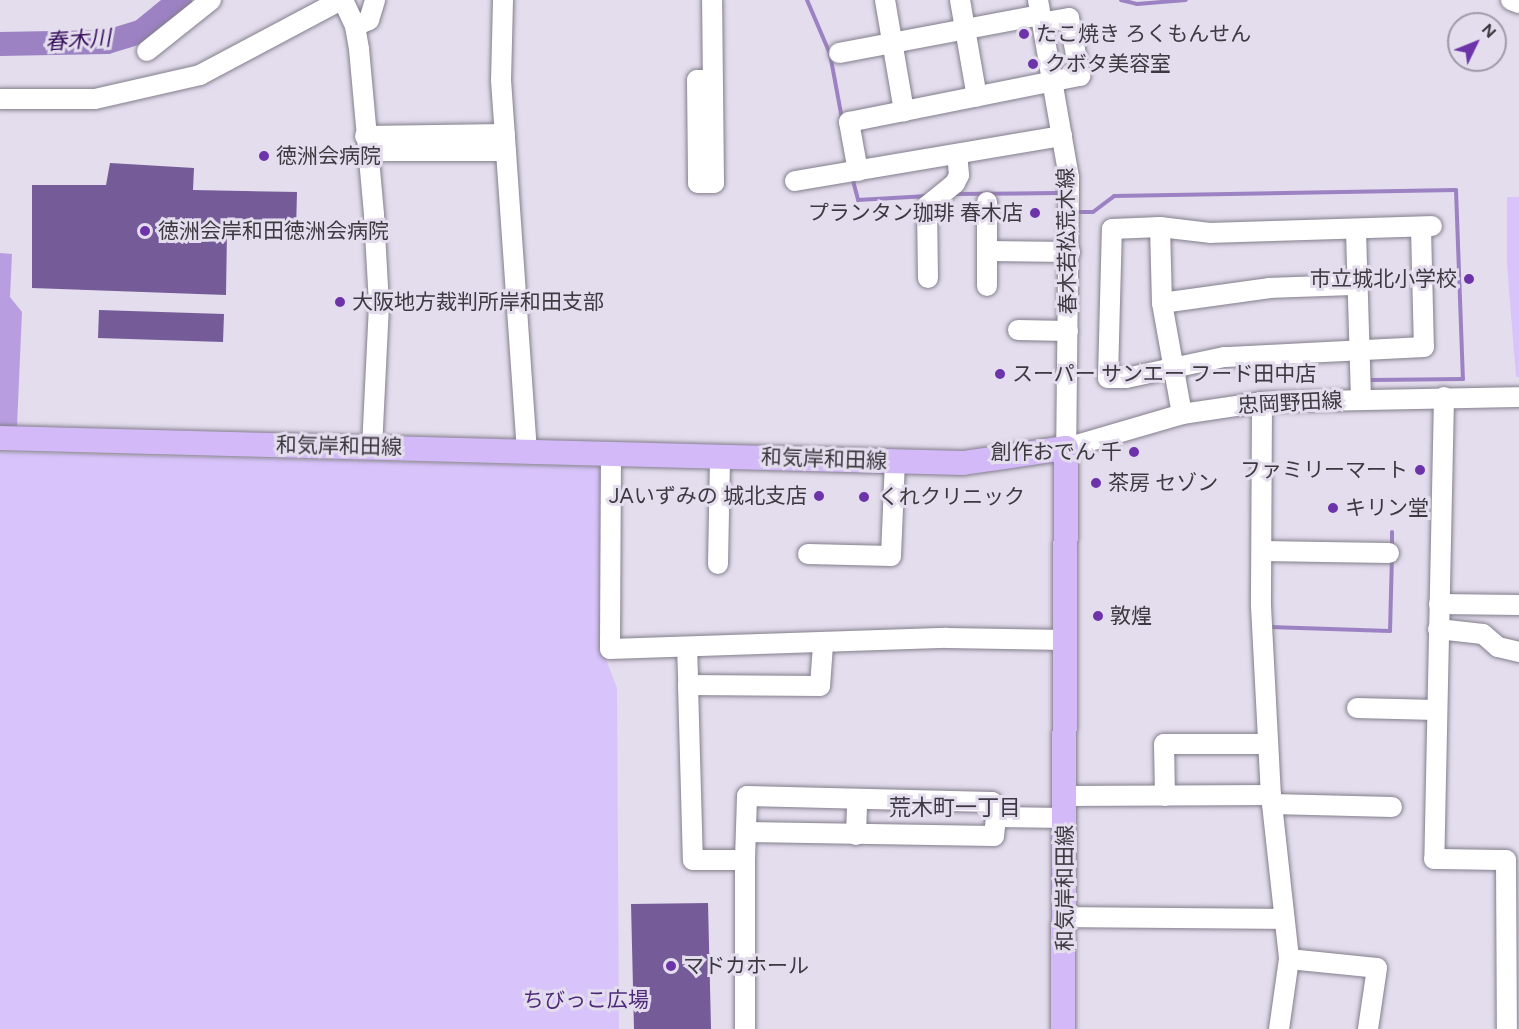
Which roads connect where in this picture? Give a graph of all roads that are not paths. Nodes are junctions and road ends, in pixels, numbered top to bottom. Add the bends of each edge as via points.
1 (211, 0) edge
2 (342, 0) edge
3 (375, 0) edge
4 (503, 0) edge
5 (712, 0) edge
6 (885, 0) edge
7 (960, 0) edge
8 (1511, 0) edge
9 (1519, 3) edge
10 (1040, 12) edge
11 (355, 26) junction
12 (965, 29) junction
13 (892, 42) junction
14 (147, 51) dead end
15 (839, 52) dead end
16 (712, 80) dead end
17 (1052, 82) junction
18 (977, 97) junction
19 (0, 99) edge
20 (904, 111) junction
21 (1062, 136) junction
22 (505, 142) junction
23 (366, 144) junction
24 (957, 154) junction
25 (858, 171) junction
26 (795, 182) dead end
27 (987, 202) dead end
28 (1160, 227) junction
29 (1356, 231) junction
30 (987, 251) junction
31 (1070, 252) junction
32 (928, 278) dead end
33 (1356, 285) junction
34 (987, 286) dead end
35 (1162, 303) junction
36 (1018, 330) dead end
37 (1068, 331) junction
38 (1358, 348) junction
39 (1171, 366) junction
40 (1519, 397) edge
41 (1444, 398) junction
42 (1361, 399) junction
43 (1262, 402) junction
44 (1182, 414) junction
45 (0, 438) edge
46 (372, 447) junction
47 (1066, 447) junction
48 (527, 451) junction
49 (611, 453) junction
50 (720, 456) junction
51 (895, 461) junction
52 (1262, 551) junction
53 (1389, 553) dead end
54 (808, 554) dead end
55 (718, 564) dead end
56 (1439, 603) junction
57 (1519, 605) edge
58 (1438, 629) junction
59 (1066, 640) junction
60 (823, 645) junction
61 (687, 647) junction
62 (1519, 652) edge
63 (688, 685) junction
64 (1357, 708) dead end
65 (1436, 710) junction
66 (1268, 744) junction
67 (1165, 796) junction
68 (857, 799) junction
69 (1271, 800) junction
70 (1065, 807) junction
71 (1392, 807) dead end
72 (996, 817) junction
73 (746, 832) junction
74 (856, 835) junction
75 (745, 860) junction
76 (1064, 917) junction
77 (1284, 919) junction
78 (1289, 959) junction
79 (745, 1029) edge
80 (1063, 1029) edge
81 (1279, 1029) edge
82 (1368, 1029) edge
83 (1507, 1029) edge

1 - 14 street
2 - 11 street
2 - 19 street via 200,75 94,99
3 - 11 street via 369,20
4 - 22 street via 501,80
5 - 16 street
6 - 13 street
7 - 12 street
8 - 9 street
10 - 12 street
10 - 17 street, 春木若松荒木線
10 - 17 street via 1069,18 1080,76
11 - 23 street
12 - 13 street
12 - 18 street
13 - 15 street
13 - 20 street
17 - 18 street
17 - 21 street, 春木若松荒木線
18 - 20 street
20 - 25 street via 849,122
21 - 24 street
21 - 31 street, 春木若松荒木線 via 1069,178
22 - 23 street
22 - 48 street
23 - 46 street via 379,305
24 - 25 street
24 - 32 street via 959,175 927,206
25 - 26 street
27 - 30 street
28 - 29 street via 1210,233
28 - 35 street
28 - 39 street via 1112,229 1108,378 1126,378
29 - 33 street
29 - 38 street via 1427,227 1424,347
30 - 31 street
30 - 34 street
31 - 37 street, 春木若松荒木線
33 - 35 street via 1270,288
33 - 38 street
35 - 39 street
36 - 37 street
37 - 47 street, 春木若松荒木線
38 - 39 street via 1224,357
38 - 42 street
39 - 44 street
40 - 41 street, 忠岡野田線
41 - 42 street, 忠岡野田線
41 - 56 street
42 - 43 street, 忠岡野田線
43 - 44 street, 忠岡野田線
43 - 52 street
44 - 47 street, 忠岡野田線
45 - 46 main road, 和気岸和田線
46 - 48 main road, 和気岸和田線
47 - 51 main road, 和気岸和田線 via 963,463
47 - 59 main road, 和気岸和田線
48 - 49 main road, 和気岸和田線
49 - 50 main road, 和気岸和田線
49 - 61 street via 610,649
50 - 51 main road, 和気岸和田線
50 - 55 street
51 - 54 street via 891,556
52 - 53 street
52 - 66 street
56 - 57 street
56 - 58 street
58 - 62 street via 1483,634 1498,646
58 - 65 street
59 - 60 street via 947,638
59 - 70 main road, 和気岸和田線
60 - 61 street
60 - 63 street via 820,686
61 - 63 street
63 - 75 street via 693,860
64 - 65 street
65 - 83 street via 1434,859 1506,860
66 - 67 street via 1164,744
66 - 69 street
67 - 69 street
67 - 70 street
68 - 72 street via 992,802
68 - 73 street via 747,796
68 - 74 street
69 - 71 street
69 - 77 street
70 - 72 street
70 - 76 main road, 和気岸和田線
72 - 74 street via 994,836
73 - 74 street
73 - 75 street
75 - 79 street
76 - 77 street
76 - 80 main road, 和気岸和田線
77 - 78 street
78 - 81 street
78 - 82 street via 1377,968

